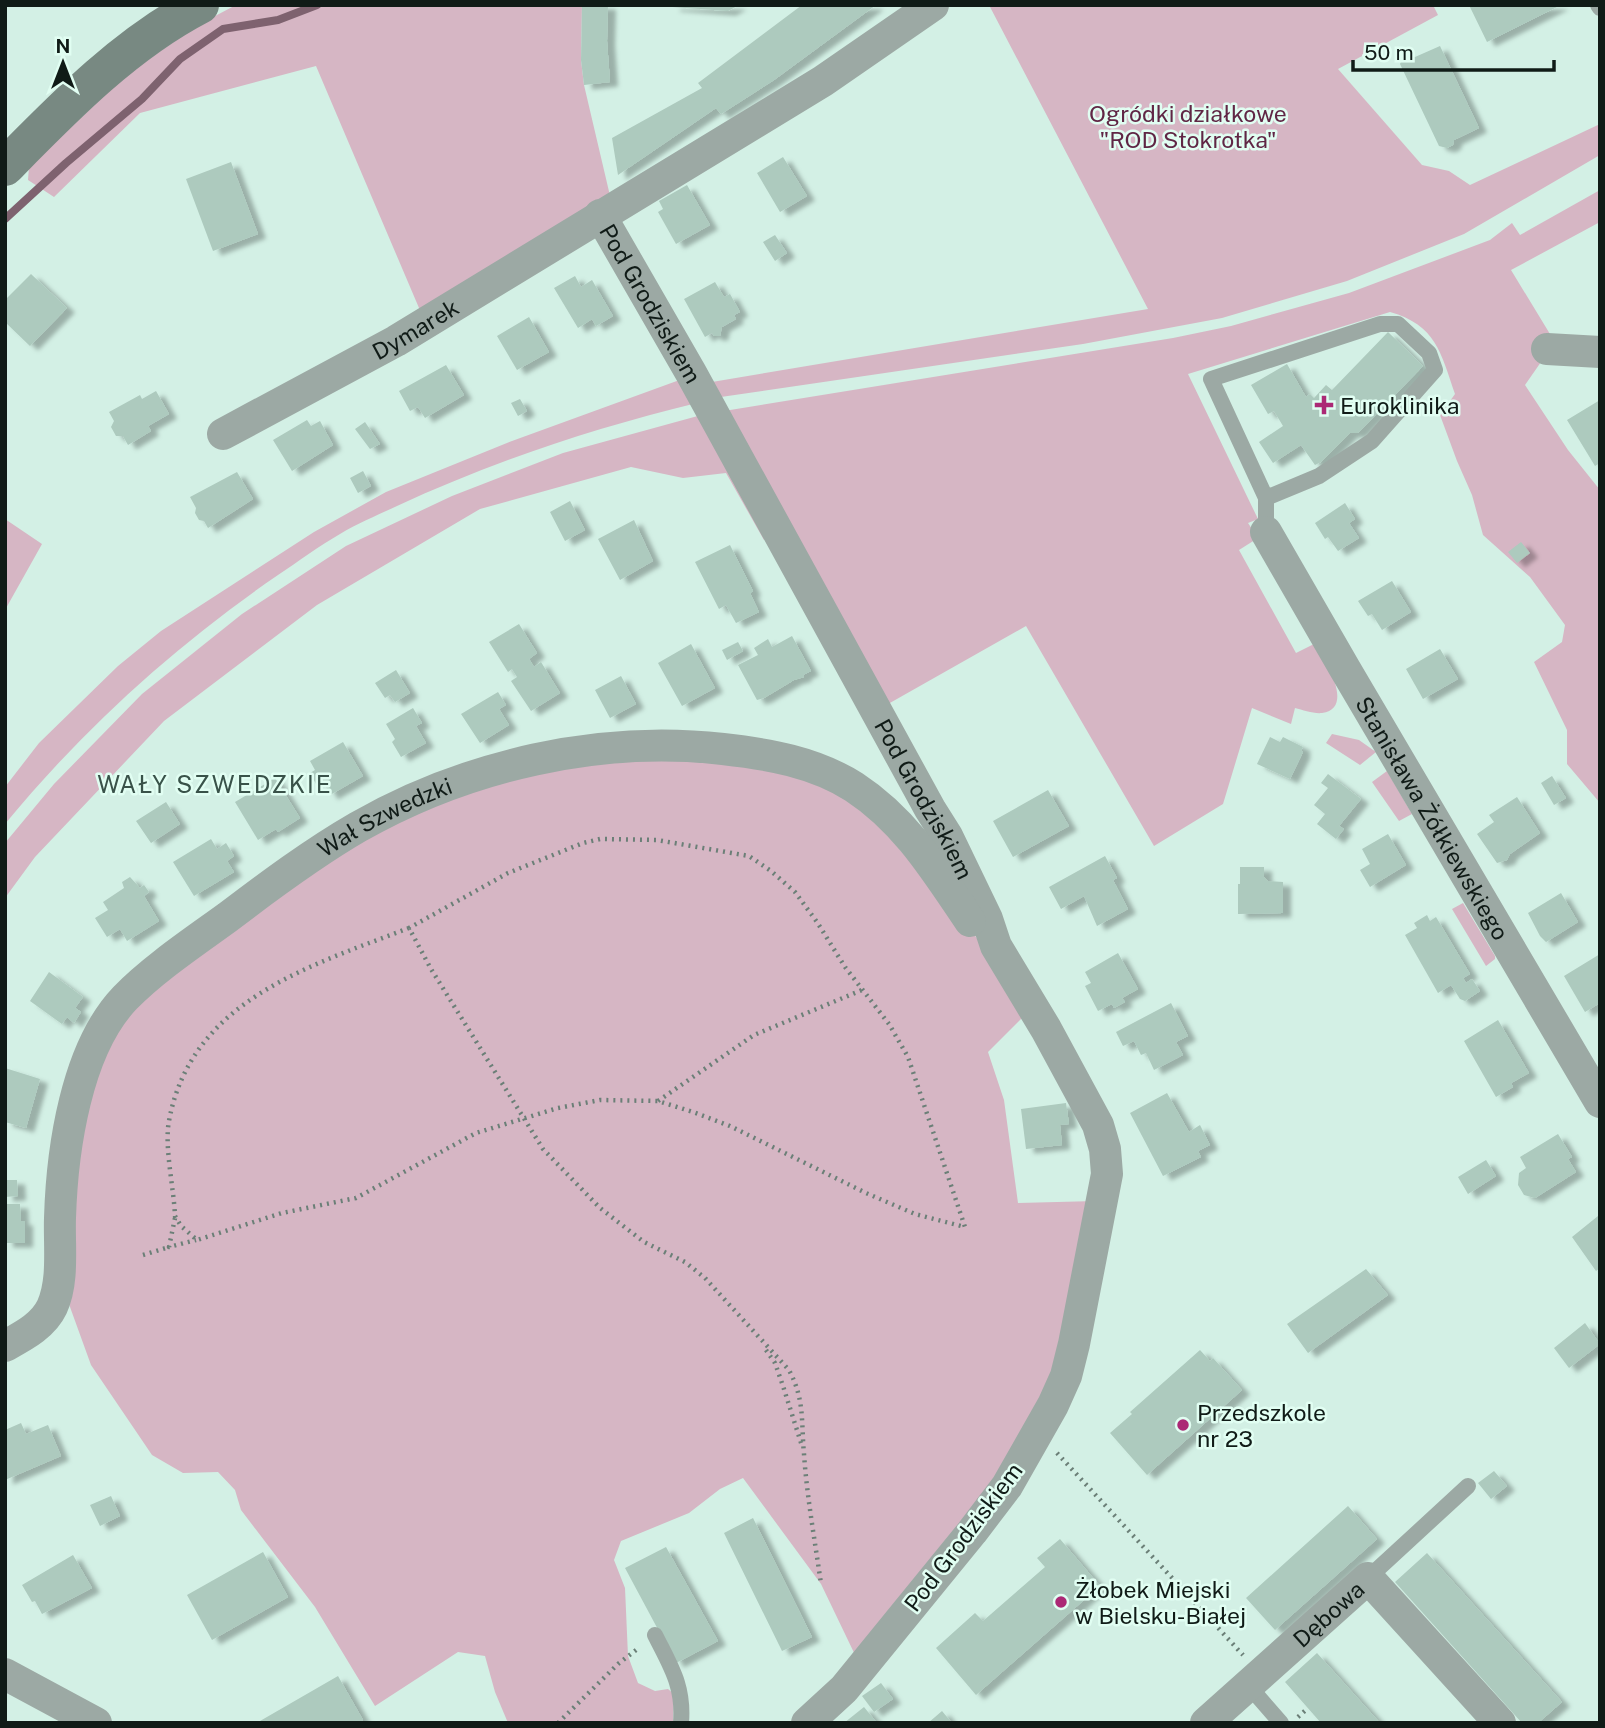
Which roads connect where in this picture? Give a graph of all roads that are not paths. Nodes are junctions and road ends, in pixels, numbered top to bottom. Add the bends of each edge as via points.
1 (200, 5) edge
2 (933, 5) edge
3 (5, 167) edge
4 (600, 215) junction
5 (1547, 349) dead end
6 (1600, 352) edge
7 (223, 434) dead end
8 (1266, 498) junction
9 (1266, 531) joint
10 (996, 946) junction
11 (1600, 1102) edge
12 (5, 1346) edge
13 (1468, 1486) dead end
14 (1368, 1578) junction
15 (655, 1635) road end
16 (5, 1674) edge
17 (1254, 1680) junction
18 (96, 1723) edge
19 (681, 1723) edge
20 (807, 1723) edge
21 (1206, 1723) edge
22 (1281, 1723) edge
23 (1500, 1723) edge

1 - 3 street via 124,55
2 - 4 street, Pod Grodziskiem via 823,81
4 - 7 street, Dymarek via 396,341
4 - 10 street, Pod Grodziskiem via 947,836
5 - 6 street
8 - 8 lane via 1211,379 1380,324 1398,324 1429,354 1435,370 1372,441 1319,476
8 - 9 lane
9 - 11 street, Stanisława Żółkiewskiego
10 - 12 street, Wał Szwedzki via 972,925 933,865 884,808 821,769 739,751 653,746 561,755 455,782 358,828 267,887 126,997 98,1038 77,1092 65,1157 55,1298 45,1318
10 - 20 street, Pod Grodziskiem via 1098,1125 1105,1149 1107,1174 1066,1376 1007,1486 844,1689
13 - 14 lane
14 - 17 street, Dębowa
14 - 23 street, Dębowa
15 - 19 lane via 680,1686
16 - 18 street
17 - 21 street, Dębowa
17 - 22 lane

